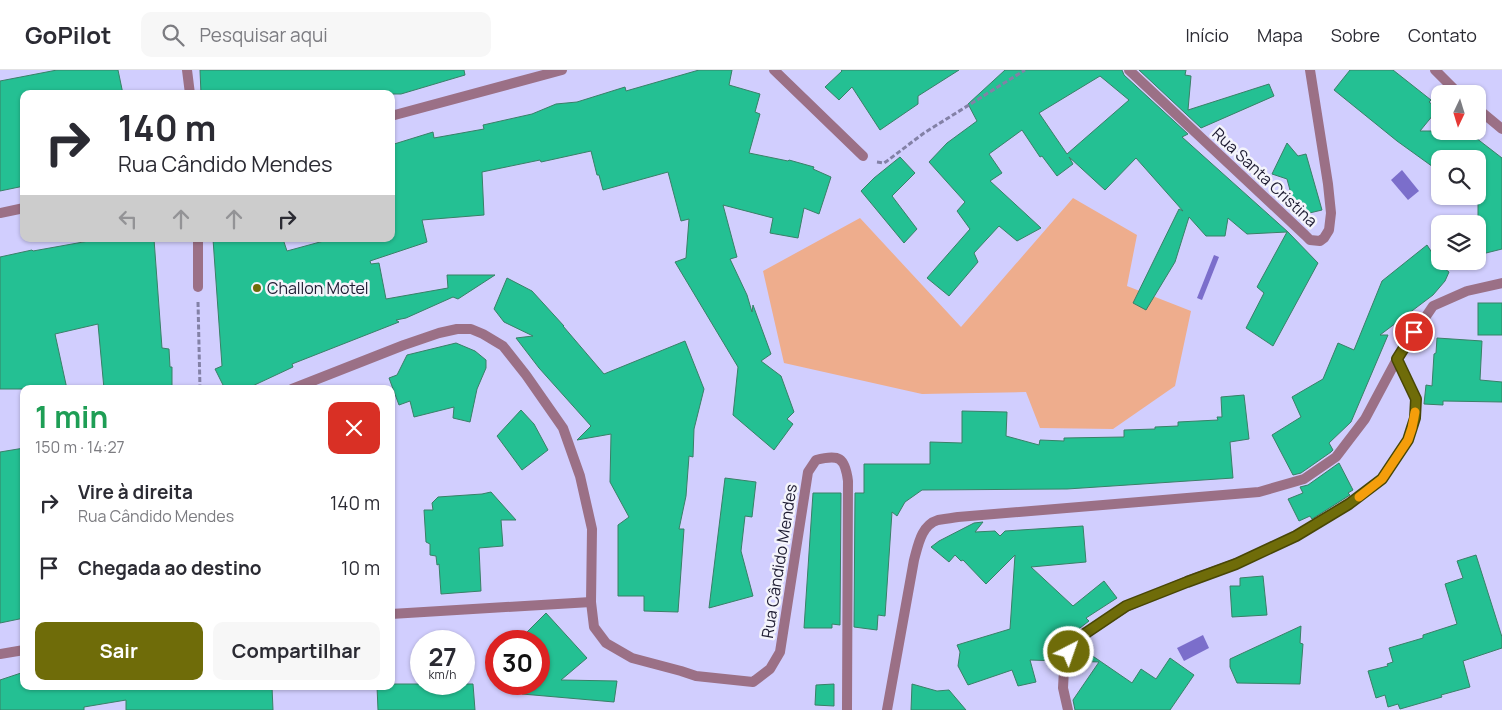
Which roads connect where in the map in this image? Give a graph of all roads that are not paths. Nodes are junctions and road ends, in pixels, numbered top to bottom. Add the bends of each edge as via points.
1 (187, 70) edge
2 (562, 70) edge
3 (774, 70) edge
4 (1129, 70) edge
5 (1310, 70) edge
6 (1434, 70) edge
7 (1450, 85) edge
8 (190, 90) edge
9 (395, 115) edge
10 (1486, 116) edge
11 (1502, 129) edge
12 (863, 156) road end
13 (20, 209) edge
14 (0, 213) edge
15 (198, 242) edge
16 (1502, 283) edge
17 (198, 287) road end
18 (1397, 359) junction
19 (302, 385) edge
20 (591, 602) junction
21 (395, 614) edge
22 (20, 651) edge
23 (0, 654) edge
24 (847, 710) edge
25 (887, 710) edge
26 (1068, 710) edge

1 - 8 street
2 - 9 street
3 - 12 street
4 - 5 street, Rua Santa Cristina via 1310,240 1320,241 1328,230 1331,213
6 - 7 street
10 - 11 street
13 - 14 street
15 - 17 street
16 - 18 street via 1467,290 1433,306
18 - 25 street via 1365,419 1336,458 1304,479 1259,492 968,516 936,521 925,528 914,560
18 - 26 street via 1416,399 1415,418 1408,440 1382,479 1349,504 1296,536 1236,564 1126,606 1080,637 1069,652 1064,669 1063,688
19 - 20 street, Rua Cândido Mendes via 457,329 471,329 503,346 563,428 580,476 592,529
20 - 21 street
20 - 24 street, Rua Cândido Mendes via 594,627 606,643 632,658 696,676 753,682 770,669 780,652 808,472 816,460 833,456 846,467 848,481
22 - 23 street

